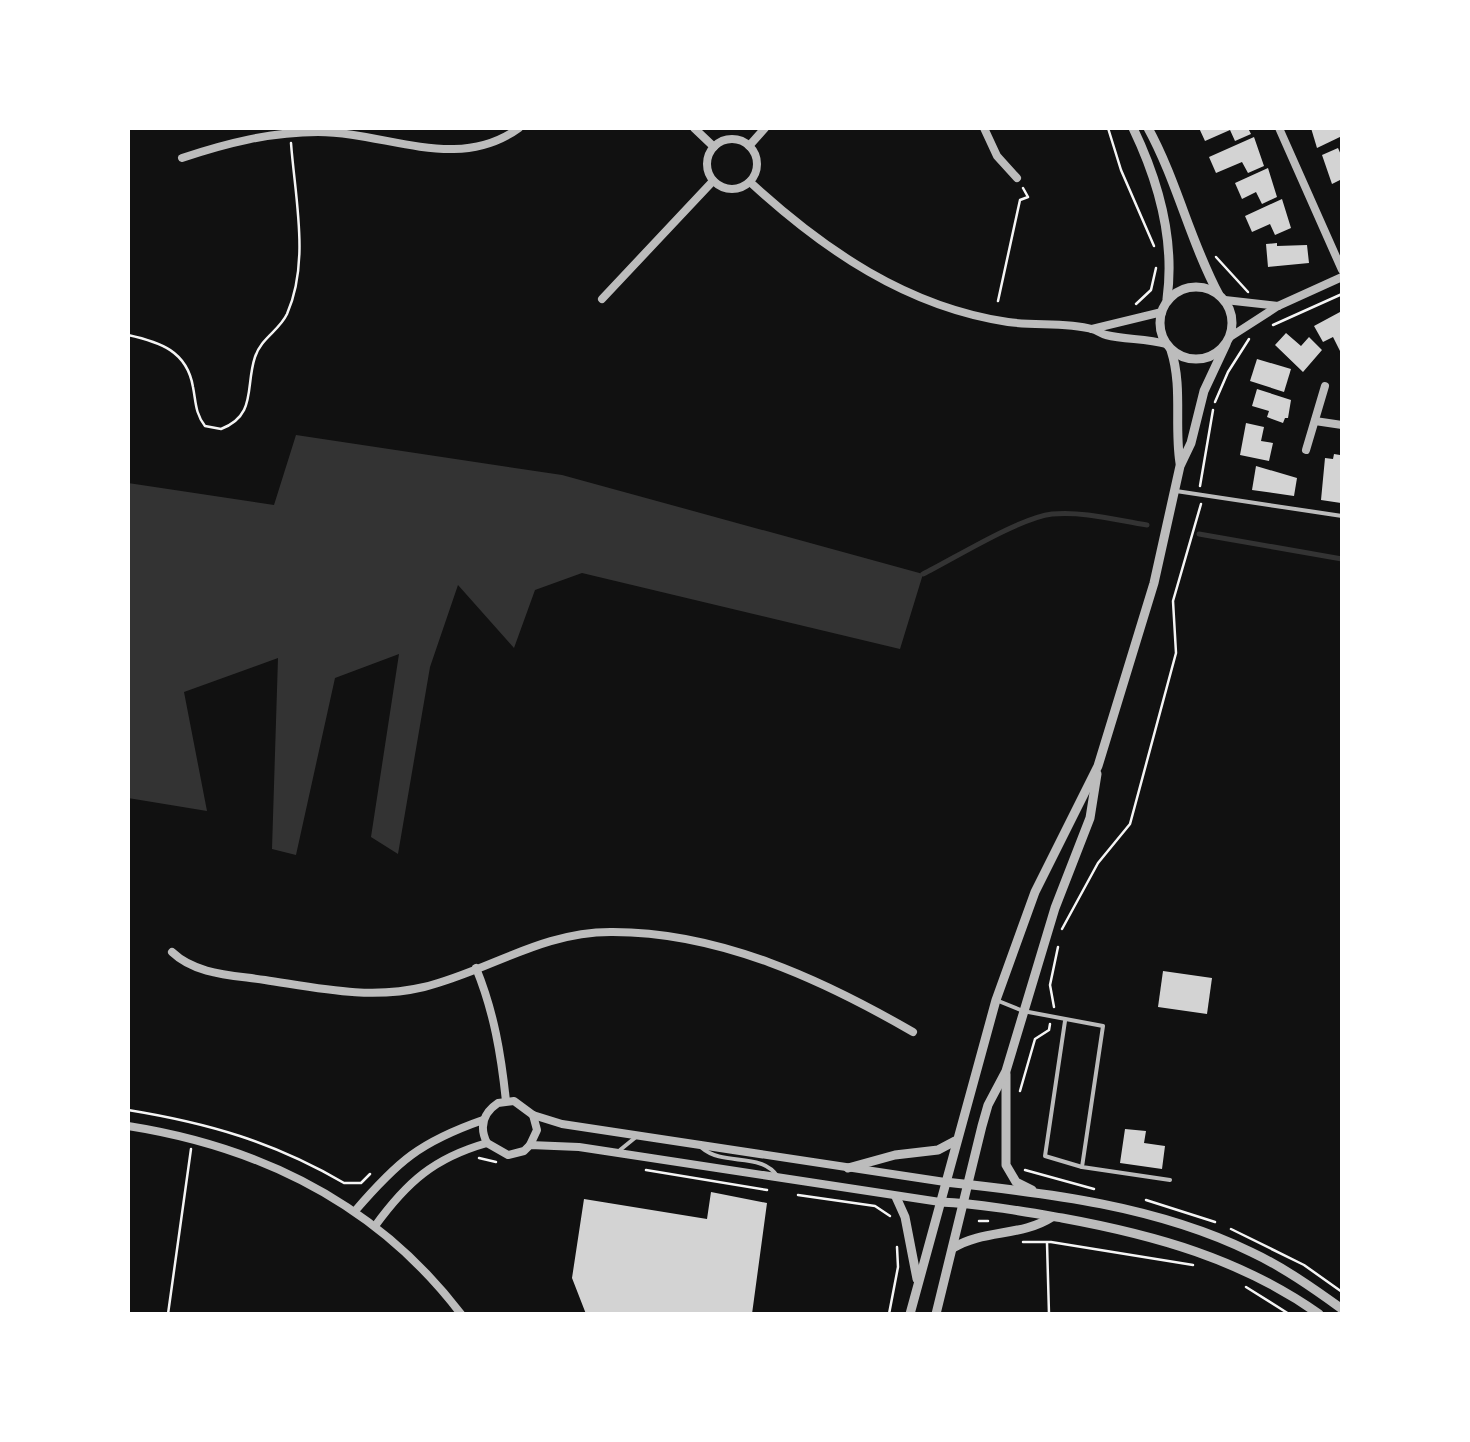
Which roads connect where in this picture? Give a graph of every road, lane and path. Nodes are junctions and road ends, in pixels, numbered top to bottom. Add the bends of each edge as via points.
1 (519, 128) edge
2 (694, 128) edge
3 (766, 128) edge
4 (984, 128) edge
5 (1108, 128) edge
6 (1133, 128) edge
7 (1148, 128) edge
8 (1279, 128) edge
9 (290, 133) junction
10 (749, 146) junction
11 (714, 147) junction
12 (182, 158) dead end
13 (1017, 178) joint
14 (713, 181) junction
15 (750, 182) junction
16 (1156, 253) dead end
17 (1214, 255) dead end
18 (1156, 260) dead end
19 (1342, 274) edge
20 (1342, 294) edge
21 (1250, 295) dead end
22 (1222, 298) junction
23 (602, 299) dead end
24 (998, 301) dead end
25 (1136, 304) dead end
26 (1278, 306) junction
27 (1164, 307) junction
28 (1268, 327) dead end
29 (1092, 328) junction
30 (1259, 330) dead end
31 (128, 335) edge
32 (1228, 341) junction
33 (1168, 347) junction
34 (1325, 386) dead end
35 (1315, 421) junction
36 (1342, 425) edge
37 (1306, 450) dead end
38 (1180, 466) junction
39 (1176, 491) junction
40 (1199, 495) junction
41 (1342, 516) edge
42 (1098, 766) junction
43 (1062, 929) dead end
44 (1058, 943) dead end
45 (172, 952) dead end
46 (476, 968) junction
47 (996, 1000) junction
48 (1056, 1002) dead end
49 (1023, 1011) junction
50 (1066, 1020) junction
51 (914, 1032) dead end
52 (1006, 1071) junction
53 (506, 1101) junction
54 (128, 1110) edge
55 (533, 1114) junction
56 (484, 1120) junction
57 (128, 1126) edge
58 (638, 1136) junction
59 (193, 1138) junction
60 (955, 1141) junction
61 (487, 1144) junction
62 (530, 1145) junction
63 (698, 1146) junction
64 (616, 1153) junction
65 (471, 1160) dead end
66 (508, 1164) dead end
67 (1082, 1167) junction
68 (848, 1168) junction
69 (644, 1170) dead end
70 (370, 1174) dead end
71 (779, 1179) junction
72 (1170, 1180) dead end
73 (945, 1182) junction
74 (968, 1185) junction
75 (768, 1190) dead end
76 (798, 1195) dead end
77 (1041, 1195) junction
78 (896, 1197) junction
79 (940, 1202) junction
80 (964, 1203) junction
81 (355, 1211) junction
82 (1052, 1217) junction
83 (979, 1221) dead end
84 (988, 1221) dead end
85 (894, 1222) dead end
86 (374, 1226) junction
87 (897, 1237) dead end
88 (1019, 1242) dead end
89 (1047, 1242) junction
90 (953, 1248) junction
91 (1206, 1268) dead end
92 (918, 1282) junction
93 (1238, 1282) dead end
94 (1342, 1308) edge
95 (168, 1314) edge
96 (461, 1314) edge
97 (889, 1314) edge
98 (910, 1314) edge
99 (936, 1314) edge
100 (1048, 1314) edge
101 (1290, 1314) edge
102 (1319, 1314) edge

1 - 9 street via 490,146 458,151 360,135
2 - 11 street
3 - 10 street
4 - 13 street
5 - 16 path
6 - 27 street via 1162,214 1169,265
7 - 22 street
8 - 19 street
9 - 12 street
9 - 31 path via 299,266 286,317 258,350 243,413 226,428 205,426 180,356
10 - 11 street via 732,140
10 - 15 street via 756,164
11 - 14 street via 706,164
13 - 24 path via 1028,197 1020,200
14 - 15 street via 731,190
14 - 23 street
15 - 29 street via 827,246 924,300 1004,322
17 - 21 path
18 - 25 path via 1151,290
19 - 26 street
20 - 28 path
22 - 26 street
22 - 27 street via 1190,287
22 - 32 street via 1232,317
26 - 32 street
27 - 29 street
27 - 33 street via 1160,328
29 - 33 street
30 - 40 path via 1215,402
32 - 33 street via 1200,360
32 - 38 street
33 - 38 street via 1177,372
34 - 35 street
35 - 36 street
35 - 37 street
38 - 39 street
39 - 40 lane
39 - 42 street
40 - 41 lane
40 - 43 path via 1202,505 1173,601 1176,653 1130,824 1098,864
42 - 47 street via 1035,892
42 - 49 street via 1090,818
44 - 48 path via 1050,985
45 - 46 street via 186,964 218,973 358,993 410,990
46 - 51 street via 568,935 660,935 803,974
46 - 53 street via 490,1002
47 - 49 lane
47 - 60 street
49 - 50 lane
49 - 52 street
50 - 67 lane via 1045,1156
50 - 67 lane via 1103,1026
52 - 74 street via 988,1105
52 - 77 street via 1006,1165 1016,1182
53 - 55 street
53 - 56 street
54 - 70 path via 248,1136 344,1184
55 - 58 street
55 - 62 street
56 - 61 street
56 - 81 street via 421,1146
57 - 59 street
58 - 63 street
58 - 64 lane
59 - 81 street via 270,1164
59 - 95 path
60 - 68 street
60 - 73 street
61 - 62 street via 508,1155
61 - 86 street via 426,1169
62 - 64 street
63 - 68 street
63 - 71 lane via 710,1155 767,1165
64 - 71 street
65 - 66 path
67 - 72 lane
68 - 73 street
69 - 75 path
71 - 78 street
73 - 74 street
73 - 79 street
74 - 77 street
74 - 80 street
76 - 85 path via 875,1206
77 - 94 street via 1192,1228 1251,1252
78 - 79 street
78 - 92 street
79 - 80 street
79 - 92 street
80 - 82 street
80 - 90 street
81 - 86 street
82 - 90 street via 1038,1226 968,1238
82 - 102 street via 1203,1252
83 - 84 path
86 - 96 street via 428,1273
87 - 97 path
88 - 89 path
89 - 91 path
89 - 100 path
90 - 99 street
92 - 98 street
93 - 101 path

